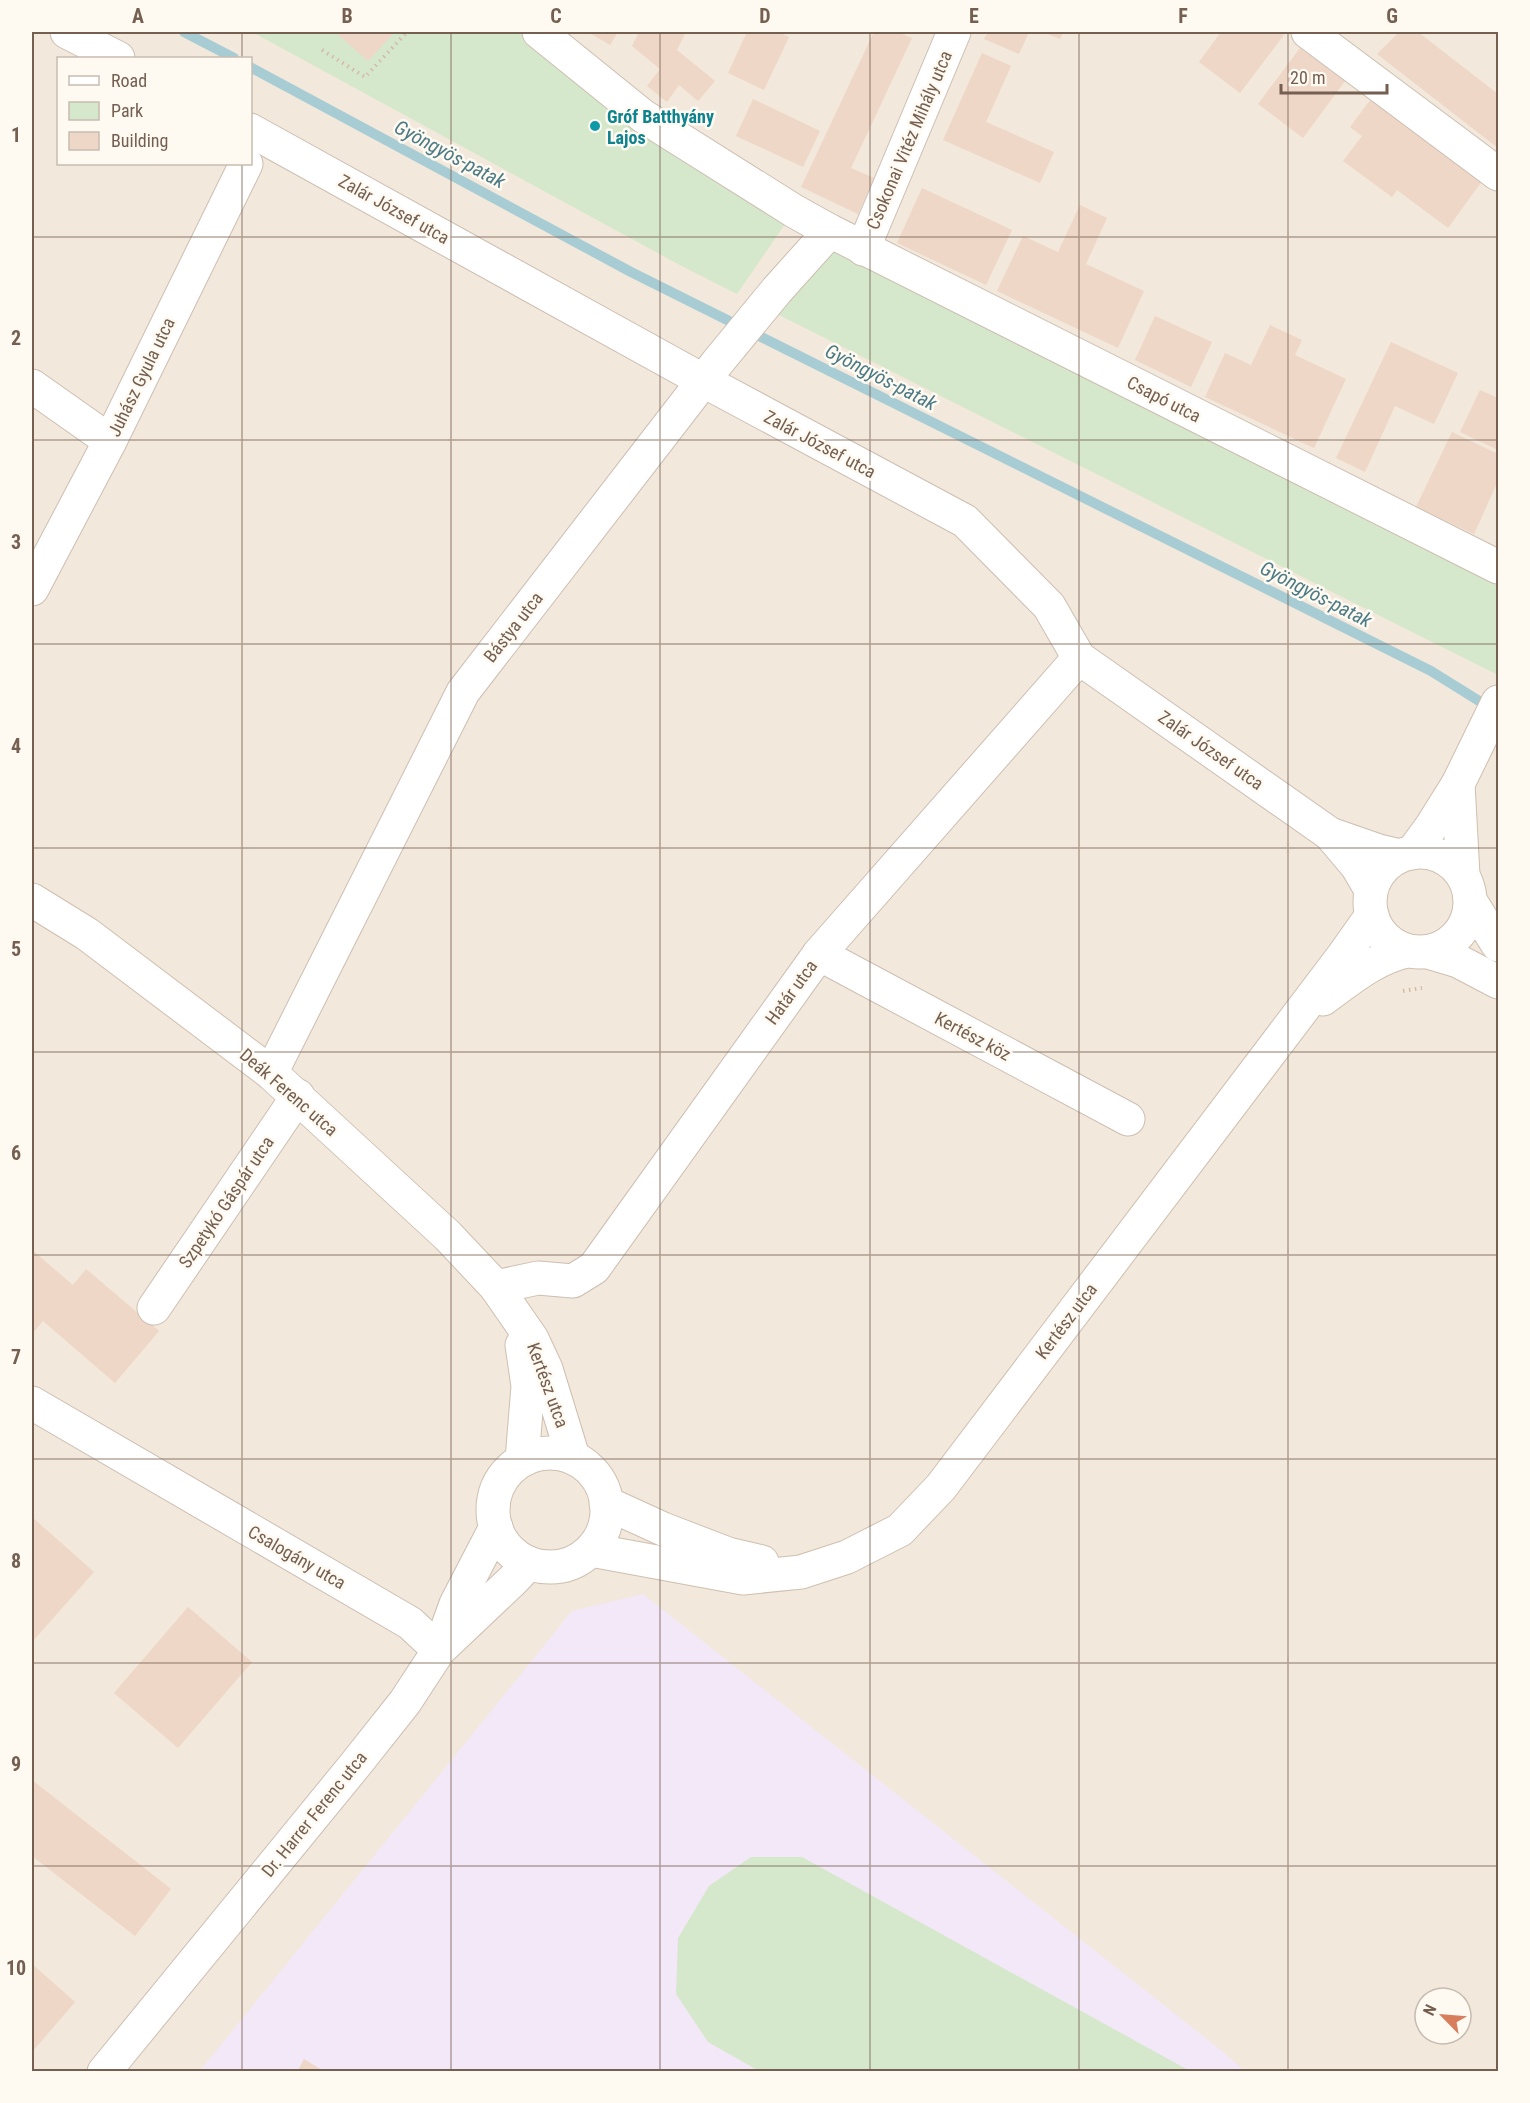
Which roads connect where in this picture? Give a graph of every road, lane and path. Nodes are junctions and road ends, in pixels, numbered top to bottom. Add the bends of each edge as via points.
1 (67, 32) edge
2 (407, 32) edge
3 (954, 32) edge
4 (553, 36) edge
5 (1313, 36) edge
6 (322, 50) dead end
7 (116, 57) edge
8 (254, 139) edge
9 (246, 165) edge
10 (1498, 174) edge
11 (830, 231) junction
12 (863, 249) junction
13 (710, 372) junction
14 (32, 386) edge
15 (110, 441) junction
16 (1498, 567) edge
17 (32, 589) edge
18 (1079, 658) junction
19 (1498, 702) edge
20 (1458, 784) junction
21 (1330, 834) junction
22 (1406, 854) junction
23 (1467, 889) junction
24 (32, 900) edge
25 (1372, 902) junction
26 (1498, 945) edge
27 (1418, 952) junction
28 (819, 954) junction
29 (1498, 982) edge
30 (1292, 1022) junction
31 (271, 1072) junction
32 (298, 1096) junction
33 (1128, 1119) dead end
34 (496, 1287) junction
35 (154, 1308) dead end
36 (518, 1316) junction
37 (32, 1403) edge
38 (573, 1457) junction
39 (522, 1460) junction
40 (606, 1503) junction
41 (495, 1527) junction
42 (591, 1550) junction
43 (529, 1563) junction
44 (801, 1572) junction
45 (440, 1650) junction
46 (104, 2072) edge

1 - 7 street
2 - 6 path via 365,77
3 - 12 street, Csokonai Vitéz Mihály utca
4 - 11 street, Csapó utca via 642,116
5 - 10 street
8 - 13 street, Zalár József utca
9 - 15 street, Juhász Gyula utca
11 - 12 street, Csapó utca
11 - 13 street, Bástya utca
12 - 16 street, Csapó utca
13 - 18 street, Zalár József utca via 964,521 1049,606
13 - 31 street, Bástya utca via 463,692
14 - 15 street
15 - 17 street, Juhász Gyula utca
18 - 21 street, Zalár József utca
18 - 28 street, Határ utca
19 - 20 street
20 - 22 street via 1431,827
20 - 23 street
21 - 22 street via 1379,851
21 - 25 street via 1357,866
22 - 23 street via 1427,852 1441,856 1453,864
22 - 25 street via 1387,864 1377,876
23 - 26 street
23 - 27 street via 1469,916 1463,929 1442,948
24 - 31 street, Deák Ferenc utca via 87,934
25 - 27 street via 1376,927 1384,938 1395,946
25 - 30 street, Kertész utca
27 - 29 street via 1458,961
27 - 30 street via 1394,954 1360,973
28 - 33 street, Kertész köz
28 - 34 street, Határ utca via 594,1268 573,1281 538,1278
30 - 44 street, Kertész utca via 941,1487 900,1530 847,1557
31 - 32 street, Deák Ferenc utca
32 - 34 street, Deák Ferenc utca via 448,1236
32 - 35 street, Szpetykó Gáspár utca
34 - 36 street, Deák Ferenc utca
36 - 38 street, Kertész utca via 546,1369
36 - 39 street via 528,1386
37 - 45 street, Csalogány utca via 410,1623
38 - 39 street via 537,1454
38 - 40 street via 600,1481
39 - 41 street via 496,1490
40 - 42 street via 602,1534
40 - 44 street via 728,1554
41 - 43 street via 514,1555
41 - 45 street via 456,1604
42 - 43 street via 562,1566
42 - 44 street, Kertész utca via 742,1578
43 - 45 street, Dr. Harrer Ferenc utca
45 - 46 street, Dr. Harrer Ferenc utca via 405,1702

